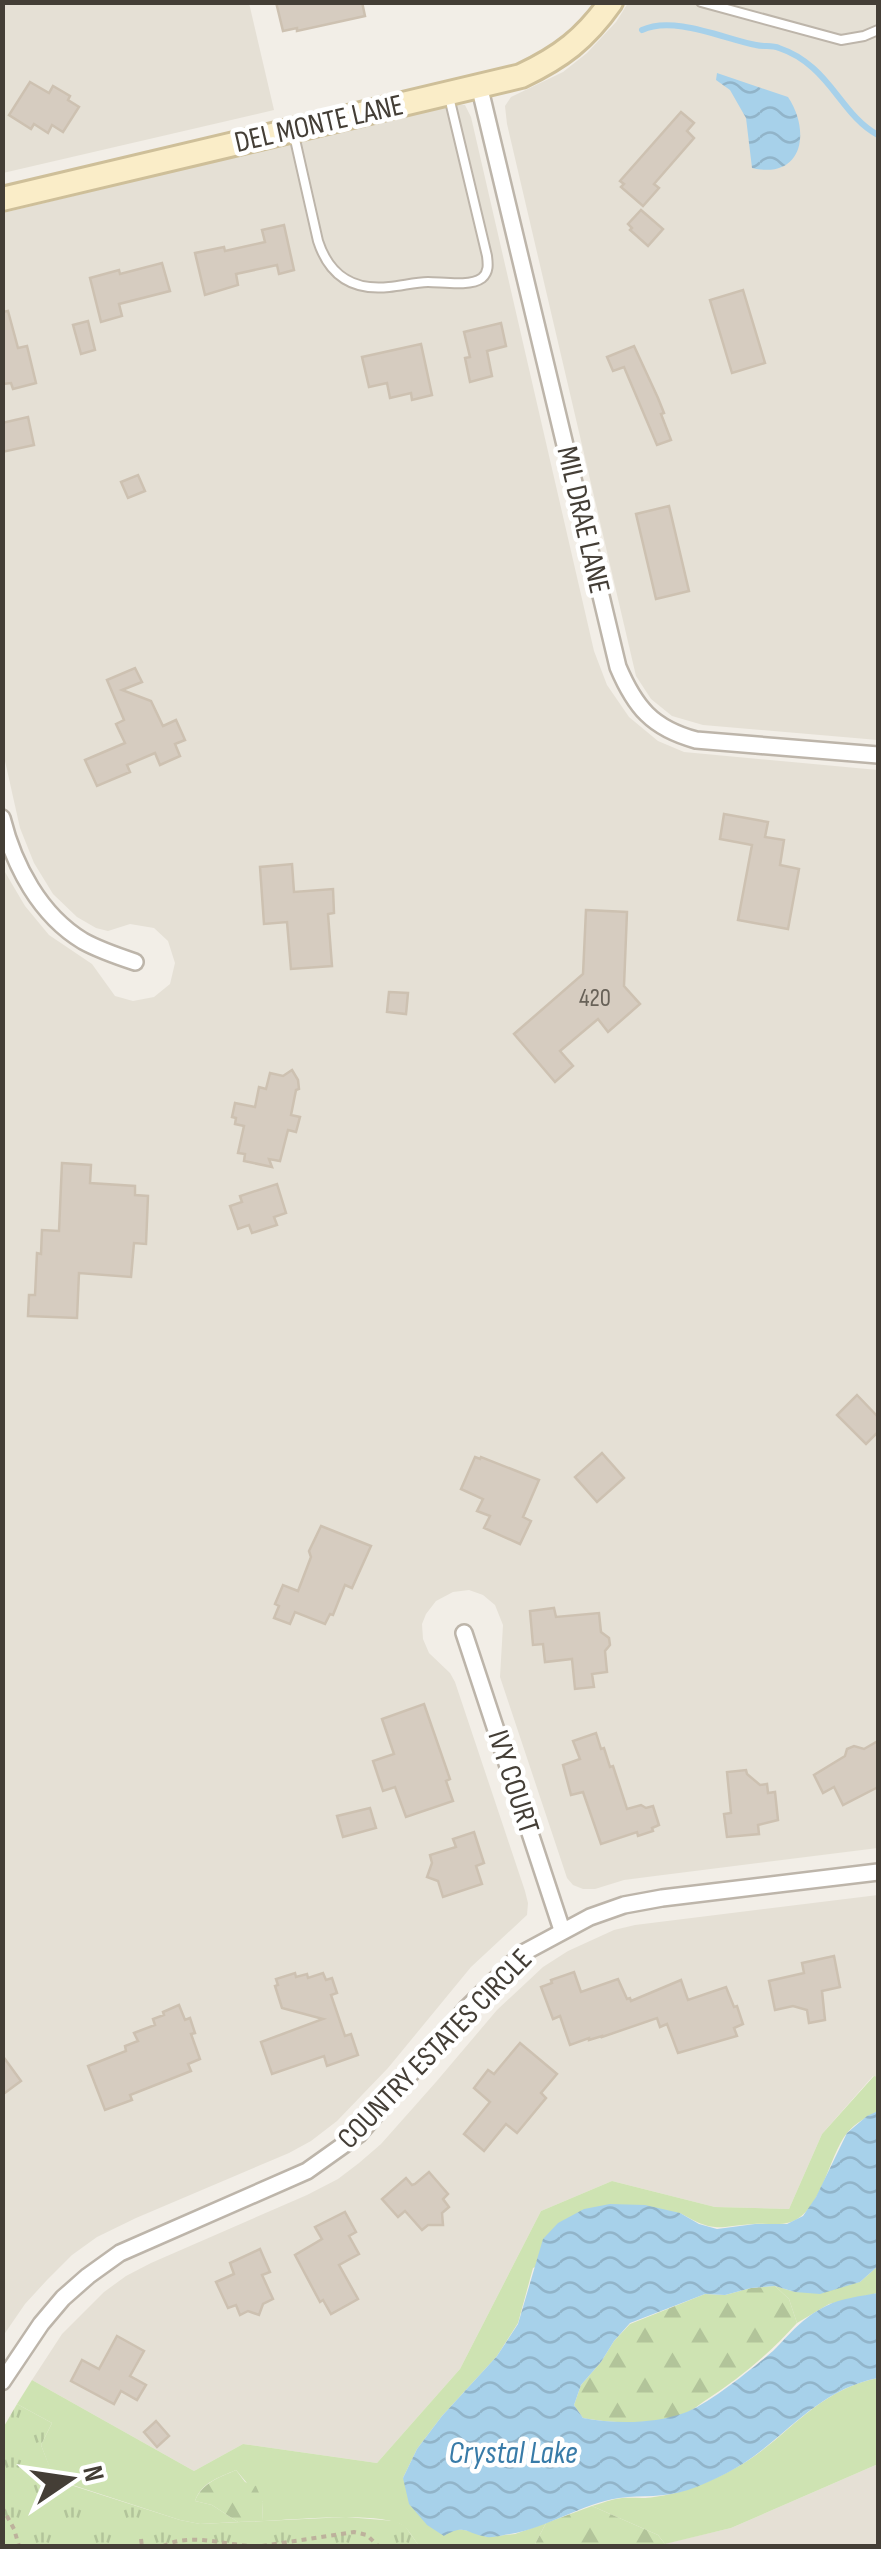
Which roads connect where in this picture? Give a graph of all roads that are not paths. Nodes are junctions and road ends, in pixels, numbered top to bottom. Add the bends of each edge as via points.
1 (611, 2) edge
2 (701, 2) edge
3 (878, 30) edge
4 (480, 85) junction
5 (448, 93) junction
6 (294, 130) junction
7 (2, 199) edge
8 (878, 755) edge
9 (2, 818) edge
10 (134, 962) dead end
11 (464, 1633) dead end
12 (878, 1872) edge
13 (562, 1930) junction
14 (2, 2382) edge

1 - 4 street, DEL MONTE LANE via 576,44 550,62
2 - 3 lane via 841,40
4 - 5 street, DEL MONTE LANE
4 - 8 street, MIL DRAE LANE via 628,692 658,725 696,740
5 - 6 street, DEL MONTE LANE
5 - 6 lane via 487,256 488,268 478,280 363,287 340,278 318,241
6 - 7 street, DEL MONTE LANE
9 - 10 street via 18,865 56,920 80,939
11 - 13 street, IVY COURT
12 - 13 street, COUNTRY ESTATES CIRCLE via 662,1898
13 - 14 street, COUNTRY ESTATES CIRCLE via 496,1978 359,2134 308,2171 120,2253 63,2298

